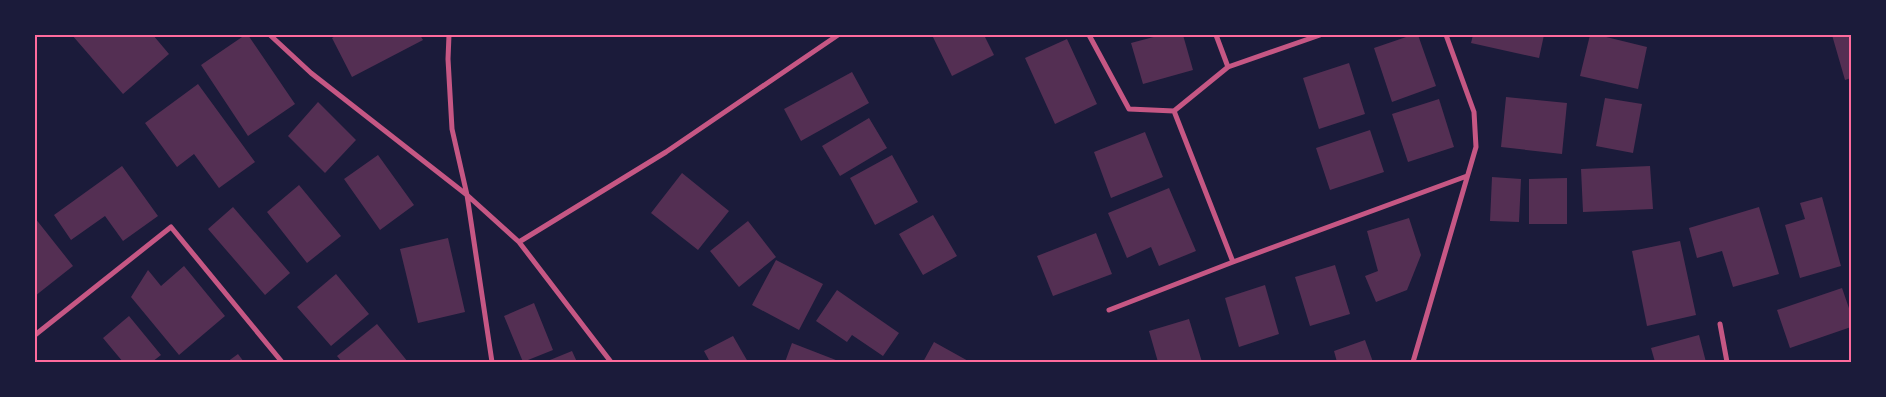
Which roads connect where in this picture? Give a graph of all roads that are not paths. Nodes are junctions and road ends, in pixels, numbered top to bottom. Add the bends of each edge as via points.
1 (270, 35) edge
2 (449, 35) edge
3 (838, 35) edge
4 (1089, 35) edge
5 (1216, 35) edge
6 (1320, 35) edge
7 (1446, 35) edge
8 (1228, 67) junction
9 (1174, 111) junction
10 (1467, 176) junction
11 (467, 195) junction
12 (520, 242) junction
13 (1233, 262) junction
14 (1109, 310) dead end
15 (1720, 324) dead end
16 (35, 335) edge
17 (282, 362) edge
18 (492, 362) edge
19 (611, 362) edge
20 (1414, 362) edge
21 (1727, 362) edge

1 - 11 street via 312,73
2 - 11 street via 452,129
3 - 12 street via 666,152
4 - 9 street via 1129,109
5 - 8 street
6 - 8 street
7 - 10 street via 1474,112 1476,147
8 - 9 street
9 - 13 street
10 - 13 street
10 - 20 street
11 - 12 street
11 - 18 street
12 - 19 street
13 - 14 street
15 - 21 street
16 - 17 street via 172,226

